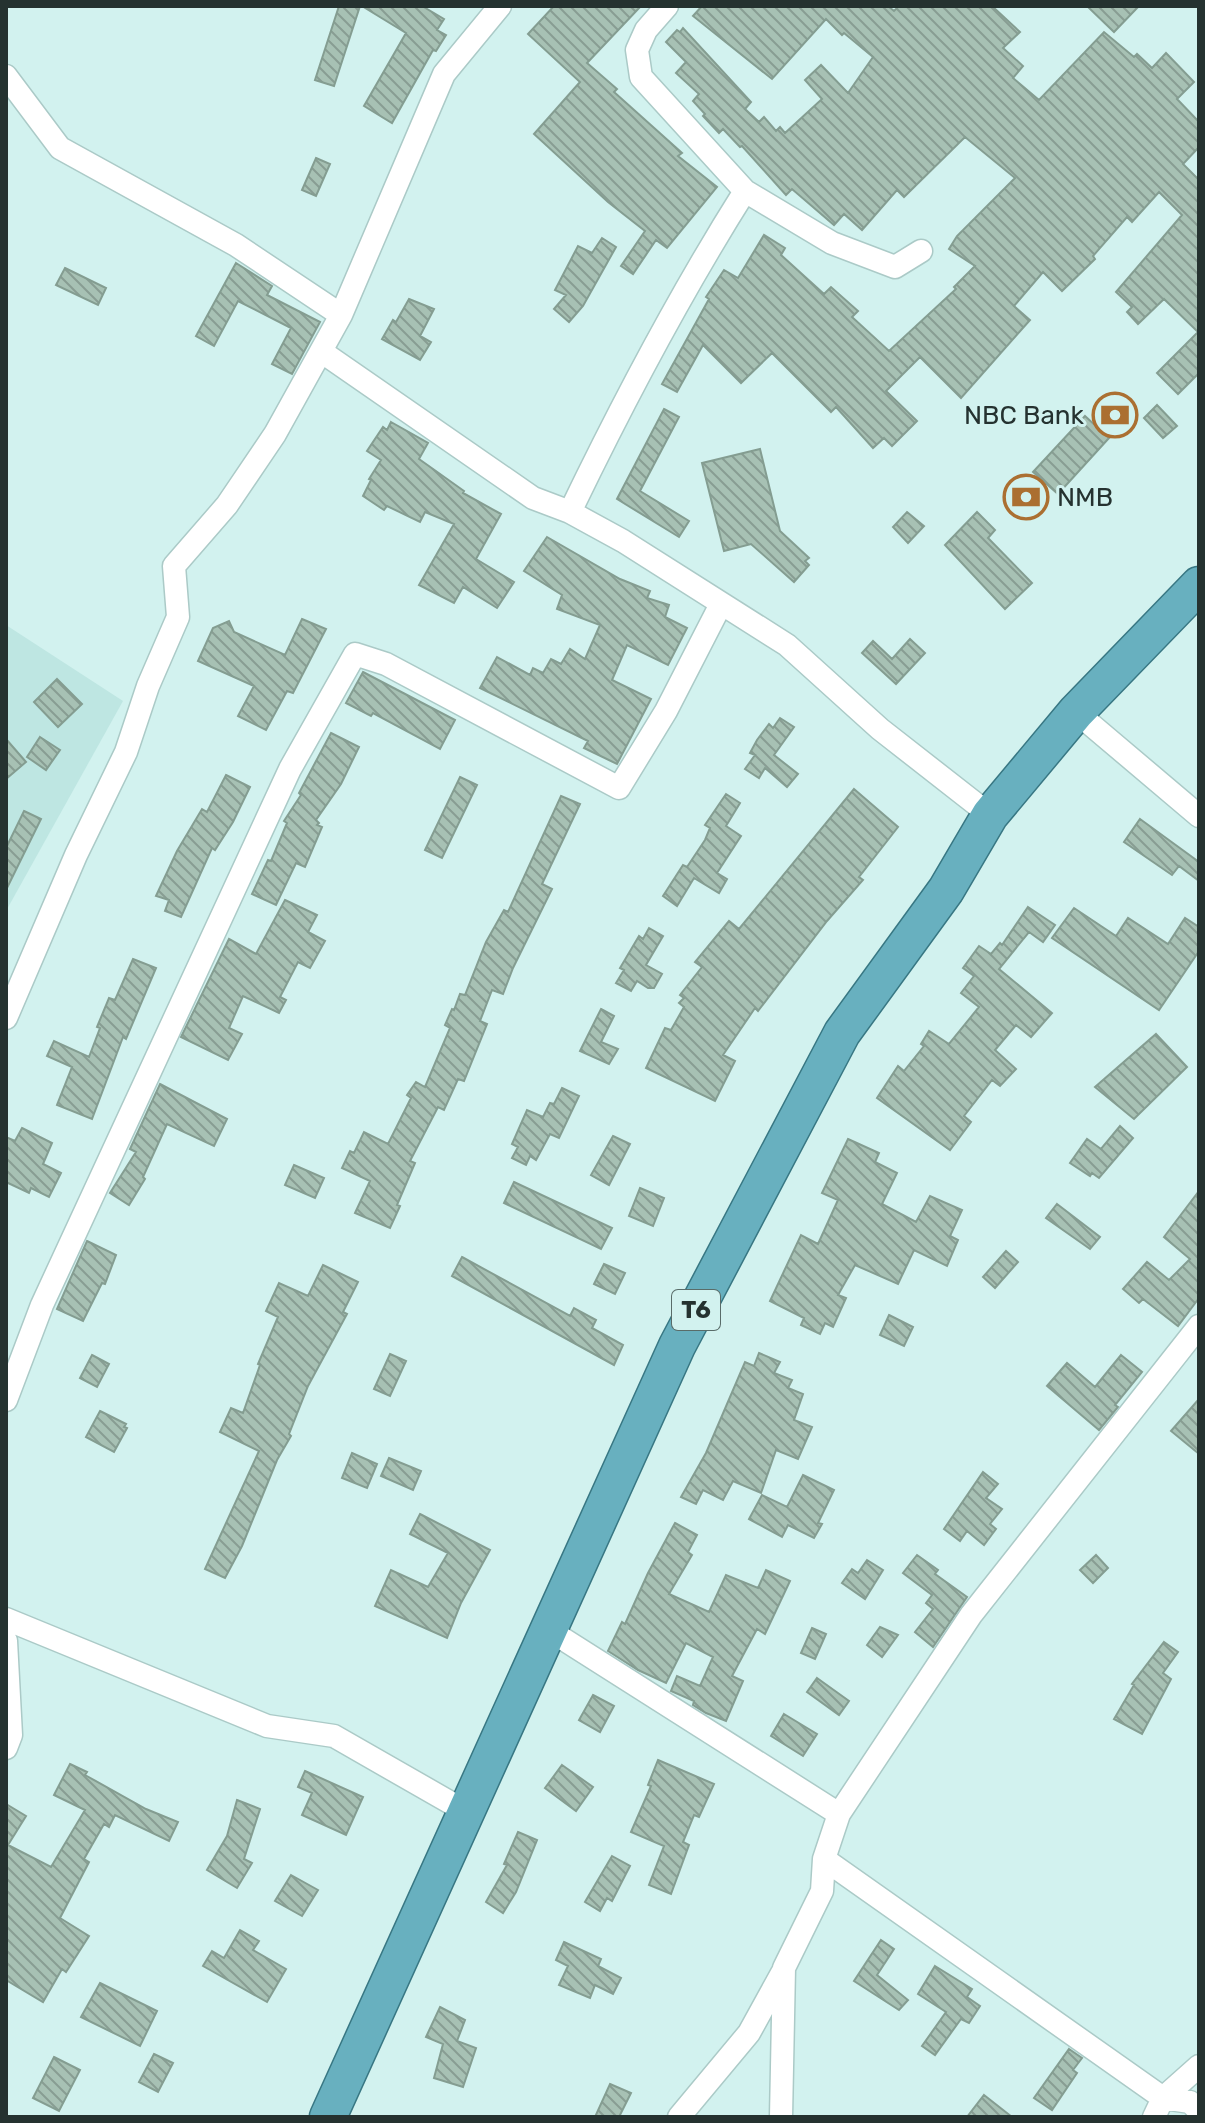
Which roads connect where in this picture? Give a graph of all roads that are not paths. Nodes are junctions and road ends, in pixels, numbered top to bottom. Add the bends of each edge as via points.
1 (500, 6) edge
2 (667, 6) edge
3 (6, 76) edge
4 (745, 191) junction
5 (921, 251) dead end
6 (341, 315) junction
7 (322, 352) junction
8 (570, 512) junction
9 (1199, 585) edge
10 (721, 604) junction
11 (1076, 712) junction
12 (990, 815) junction
13 (1199, 816) edge
14 (6, 1018) edge
15 (1197, 1331) edge
16 (6, 1400) edge
17 (6, 1619) edge
18 (549, 1630) junction
19 (6, 1641) edge
20 (6, 1748) edge
21 (465, 1811) junction
22 (839, 1814) junction
23 (824, 1859) junction
24 (784, 1968) junction
25 (1199, 2066) edge
26 (1158, 2107) edge
27 (1199, 2111) edge
28 (328, 2117) edge
29 (679, 2117) edge
30 (781, 2117) edge

1 - 6 street via 444,74
2 - 4 street via 637,50 641,77
3 - 6 street via 60,148 236,245
4 - 5 street via 832,243 895,267
4 - 8 street via 697,267
6 - 7 street
7 - 8 street via 533,498
7 - 14 street via 227,505 174,566 178,617 126,752
8 - 10 street
9 - 11 highway, T6
10 - 12 street via 787,645 880,729
10 - 16 street via 619,788 386,664 355,654 290,769 42,1305
11 - 12 highway, T6
11 - 13 street
12 - 18 highway, T6 via 946,890 842,1033 677,1346
15 - 22 street via 971,1615
17 - 21 street via 267,1726 334,1736
18 - 21 highway, T6
18 - 22 street
19 - 20 street via 11,1735
21 - 28 highway, T6
22 - 23 street
23 - 24 street via 822,1891
23 - 26 street
24 - 29 street via 749,2033
24 - 30 street
25 - 26 street
26 - 27 street via 1190,2102

